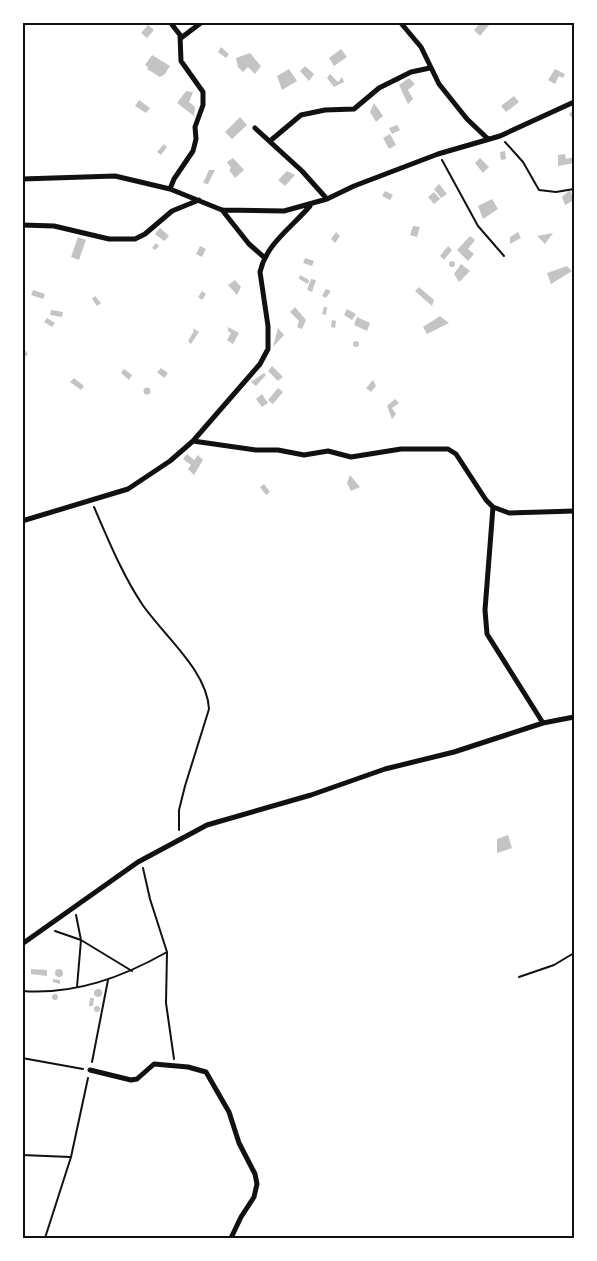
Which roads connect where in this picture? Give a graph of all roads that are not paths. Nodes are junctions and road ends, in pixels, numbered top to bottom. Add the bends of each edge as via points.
1 (170, 22) edge
2 (202, 22) edge
3 (400, 22) edge
4 (181, 38) junction
5 (430, 68) junction
6 (574, 102) edge
7 (255, 128) dead end
8 (488, 139) junction
9 (270, 141) junction
10 (22, 179) edge
11 (170, 189) junction
12 (328, 199) junction
13 (200, 200) junction
14 (310, 206) junction
15 (222, 210) junction
16 (22, 225) edge
17 (265, 258) junction
18 (193, 441) junction
19 (493, 507) junction
20 (574, 511) edge
21 (22, 521) edge
22 (574, 717) edge
23 (543, 723) junction
24 (22, 944) edge
25 (90, 1070) road end
26 (232, 1238) edge

1 - 4 street
2 - 4 street
3 - 5 street via 421,47
4 - 11 street via 181,61 203,92 203,105 193,151
5 - 8 street via 467,119
5 - 9 street via 411,72 379,88 354,109 301,115
6 - 8 street
7 - 9 street
8 - 12 street via 438,154
9 - 12 street
10 - 11 street via 115,176
11 - 13 street
12 - 14 street
13 - 15 street
13 - 16 street via 172,211 135,239 109,240 54,226
14 - 15 street via 284,211
14 - 17 street via 271,247
15 - 17 street via 249,244
17 - 18 street via 260,272 268,349 260,364
18 - 19 street via 304,455 328,451 351,457 394,449 448,449 456,454
18 - 21 street via 128,489
19 - 20 street via 509,514
19 - 23 street via 485,610 487,634
22 - 23 street
23 - 24 street via 207,825 138,862
25 - 26 street via 137,1079 154,1064 175,1065 202,1069 212,1079 229,1112 257,1184 254,1197 240,1217

